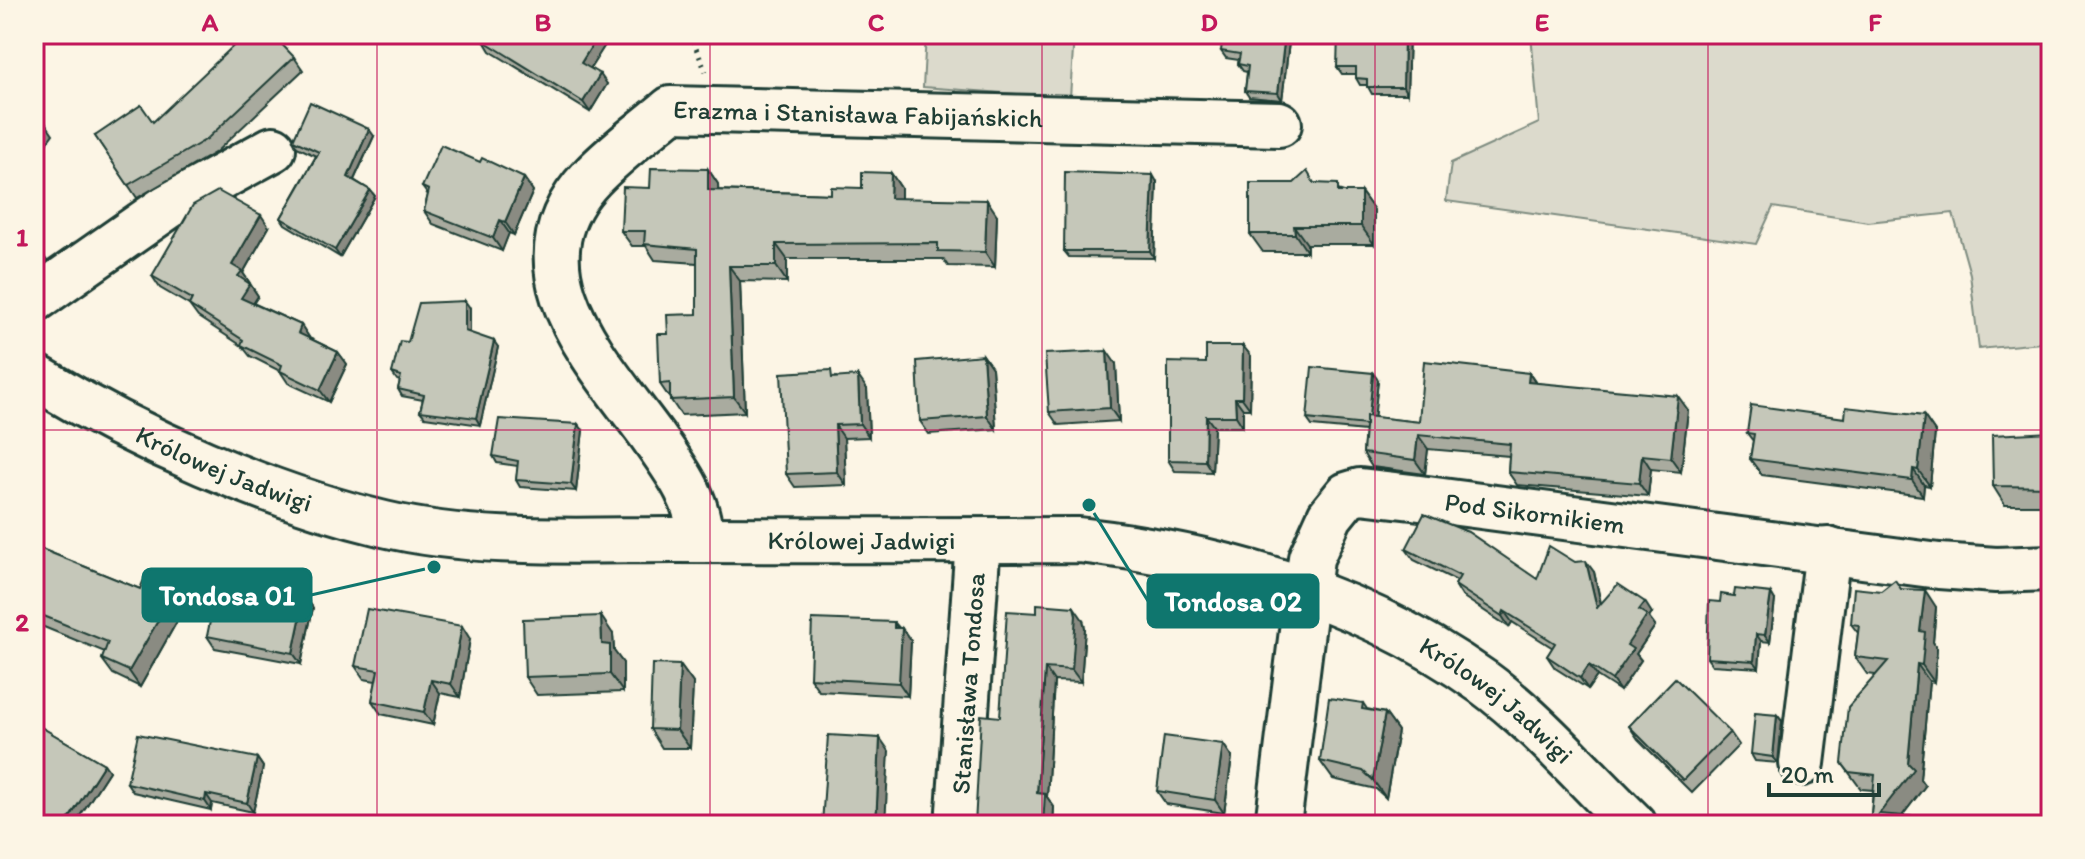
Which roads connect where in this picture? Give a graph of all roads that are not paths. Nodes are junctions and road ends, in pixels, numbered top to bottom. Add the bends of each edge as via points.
1 (711, 84) road end
2 (671, 109) junction
3 (1279, 124) dead end
4 (273, 149) dead end
5 (34, 300) edge
6 (34, 377) edge
7 (701, 540) junction
8 (978, 541) junction
9 (1828, 550) junction
10 (2051, 568) edge
11 (1306, 589) junction
12 (1802, 763) dead end
13 (958, 825) edge
14 (1278, 825) edge
15 (1634, 825) edge

1 - 2 street
2 - 3 street, Erazma i Stanisława Fabijańskich
2 - 7 street, Erazma i Stanisława Fabijańskich via 592,177 573,201 554,256 561,294 575,323 684,481 699,513
4 - 5 street via 167,207
6 - 7 street, Królowej Jadwigi via 201,460 384,524 473,536
7 - 8 street, Królowej Jadwigi
8 - 11 street, Królowej Jadwigi via 1079,540 1151,548
8 - 13 street, Stanisława Tondosa
9 - 10 street, Pod Sikornikiem via 1939,566
9 - 11 street, Pod Sikornikiem via 1360,491 1347,495 1330,516 1311,558
9 - 12 street
11 - 14 street, Pod Sikornikiem
11 - 15 street, Królowej Jadwigi via 1401,633 1484,683

